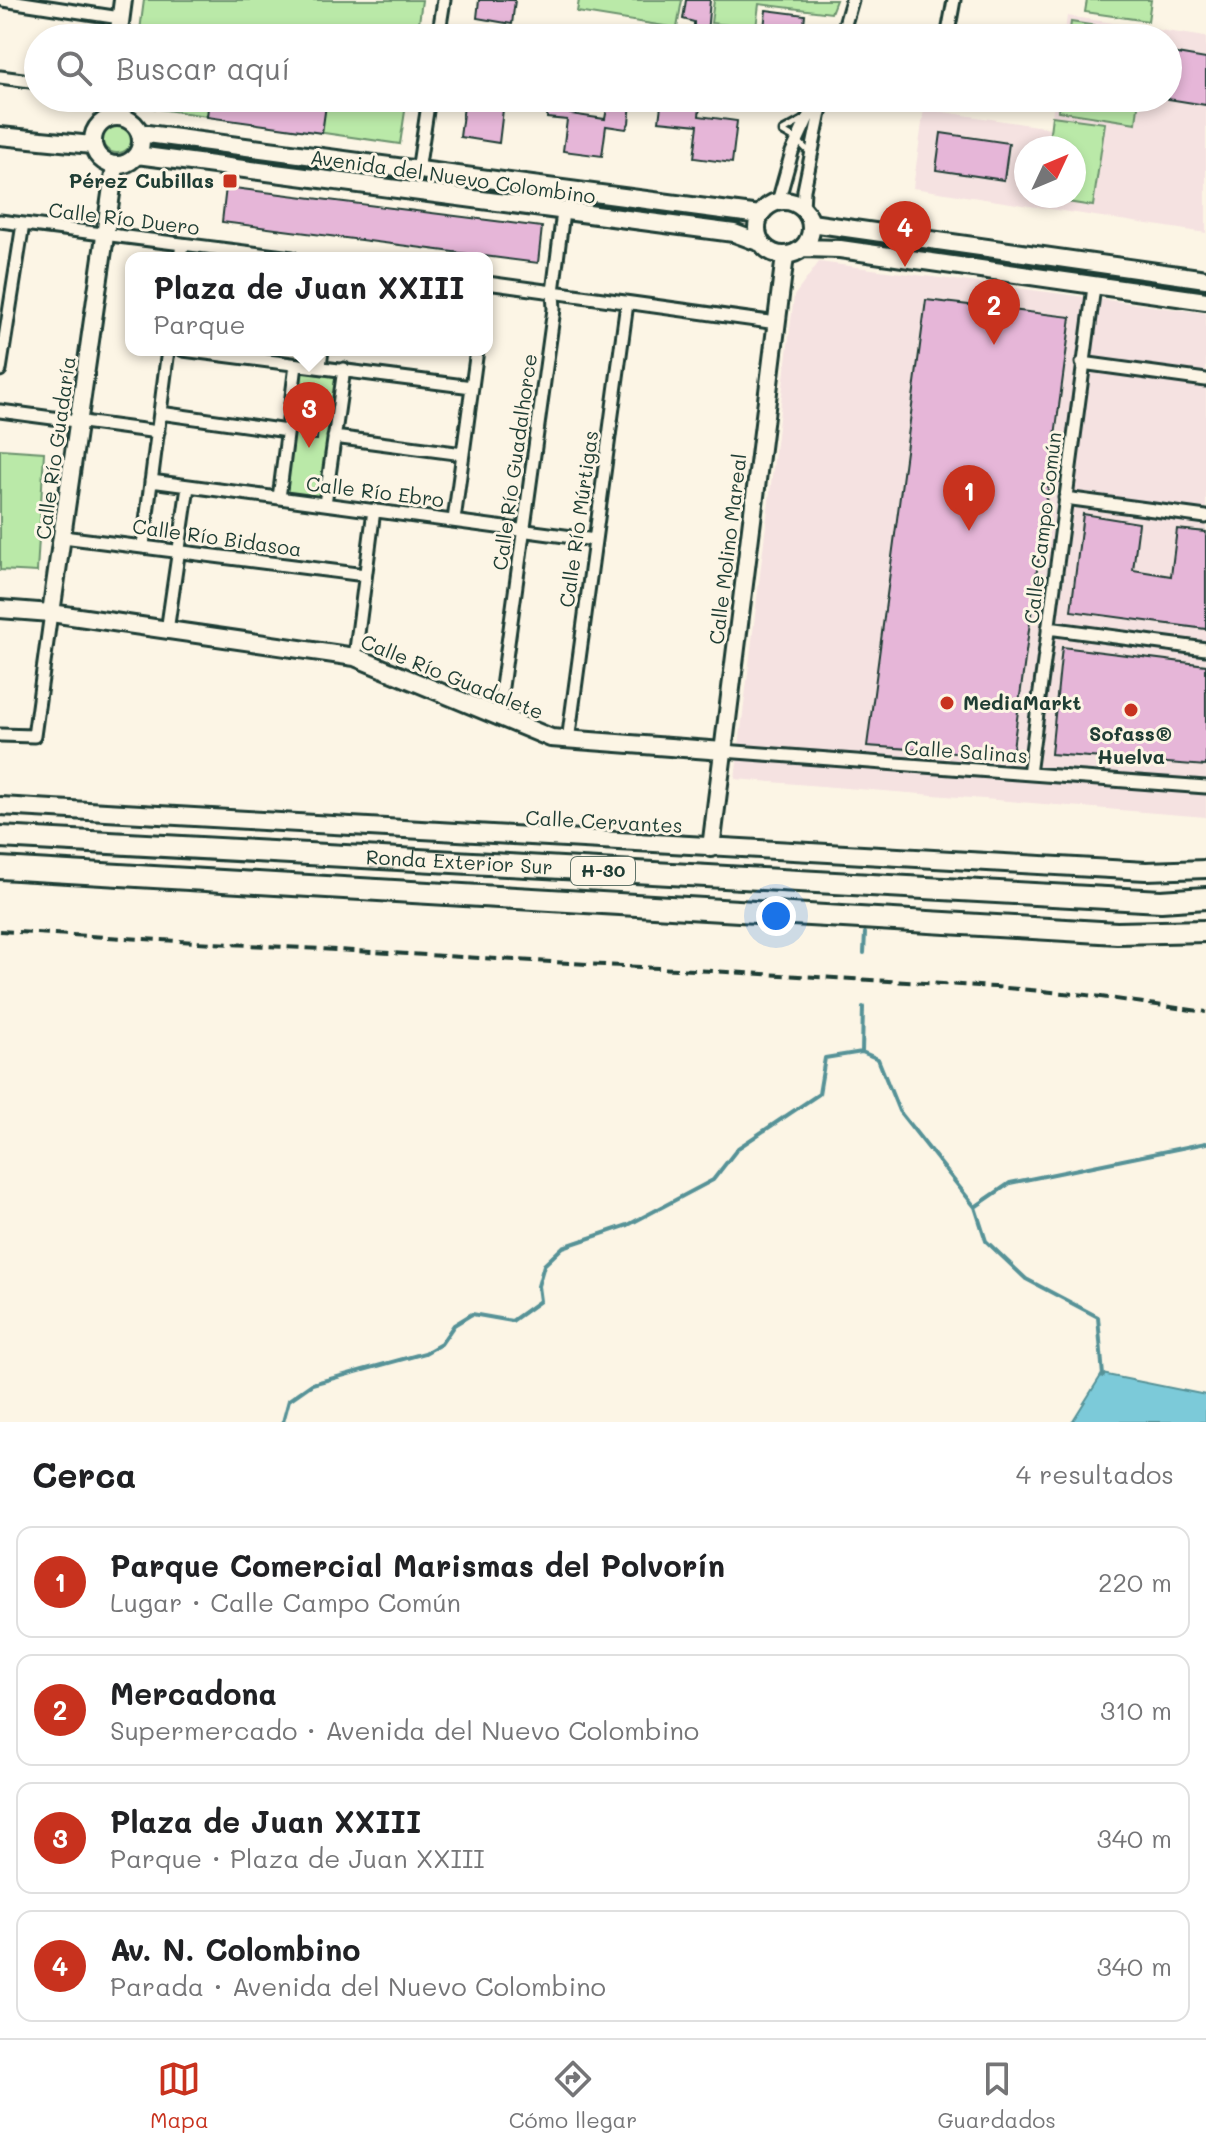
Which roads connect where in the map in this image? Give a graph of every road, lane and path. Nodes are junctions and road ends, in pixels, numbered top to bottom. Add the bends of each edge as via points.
1 (3, 0) edge
2 (123, 0) edge
3 (444, 0) edge
4 (852, 0) edge
5 (954, 0) edge
6 (120, 18) junction
7 (119, 24) edge
8 (440, 24) edge
9 (845, 24) edge
10 (950, 24) edge
11 (0, 77) edge
12 (24, 80) edge
13 (117, 112) edge
14 (427, 112) edge
15 (811, 112) edge
16 (818, 112) edge
17 (118, 116) junction
18 (140, 133) junction
19 (0, 136) edge
20 (797, 140) junction
21 (92, 145) junction
22 (811, 154) junction
23 (137, 155) junction
24 (115, 166) junction
25 (418, 171) junction
26 (778, 202) junction
27 (563, 212) junction
28 (760, 215) junction
29 (807, 216) junction
30 (0, 221) edge
31 (23, 224) junction
32 (105, 235) junction
33 (761, 243) junction
34 (182, 244) junction
35 (803, 248) junction
36 (181, 252) edge
37 (245, 252) edge
38 (785, 256) junction
39 (1206, 279) edge
40 (493, 284) edge
41 (1094, 287) junction
42 (553, 292) junction
43 (1206, 301) edge
44 (627, 303) junction
45 (777, 323) junction
46 (167, 356) edge
47 (228, 356) edge
48 (321, 356) edge
49 (476, 356) edge
50 (1082, 363) junction
51 (296, 365) junction
52 (320, 366) junction
53 (344, 369) junction
54 (0, 370) edge
55 (1206, 380) edge
56 (472, 387) junction
57 (0, 411) edge
58 (160, 413) junction
59 (80, 422) junction
60 (287, 431) junction
61 (158, 432) junction
62 (334, 437) junction
63 (463, 454) junction
64 (151, 481) junction
65 (188, 487) junction
66 (279, 498) junction
67 (1065, 498) junction
68 (325, 504) junction
69 (374, 510) junction
70 (1206, 517) edge
71 (454, 520) junction
72 (525, 529) junction
73 (63, 537) junction
74 (595, 540) junction
75 (143, 545) junction
76 (178, 551) junction
77 (365, 575) junction
78 (0, 609) edge
79 (51, 613) junction
80 (1048, 628) junction
81 (167, 631) junction
82 (1206, 649) edge
83 (355, 657) junction
84 (498, 716) junction
85 (0, 735) edge
86 (568, 741) junction
87 (723, 751) junction
88 (1029, 774) junction
89 (1206, 787) edge
90 (0, 806) edge
91 (0, 837) edge
92 (711, 848) junction
93 (0, 868) edge
94 (1206, 869) edge
95 (1206, 898) edge
96 (1206, 931) edge

1 - 6 street
2 - 6 street
3 - 8 street
4 - 9 street
5 - 10 street
6 - 7 street
11 - 12 street
13 - 17 street
14 - 25 street
15 - 20 street
16 - 22 street
17 - 18 street
17 - 21 street via 102,121
18 - 23 street
18 - 25 street, Avenida del Nuevo Colombino
19 - 21 street
20 - 22 lane
20 - 26 street
21 - 24 street via 100,159
22 - 29 street via 804,190
23 - 24 street
23 - 27 street, Avenida del Nuevo Colombino
24 - 32 street, Calle Río Guadaría
25 - 28 street, Avenida del Nuevo Colombino
26 - 28 street
26 - 29 street via 787,201
27 - 33 street, Avenida del Nuevo Colombino via 734,233
27 - 42 street, Calle Río Guadalhorce
28 - 33 street
29 - 35 street via 808,241
29 - 39 street
30 - 31 street, Calle Río Duero
31 - 32 street, Calle Río Duero
31 - 54 street
32 - 34 street, Calle Río Duero
32 - 59 street, Calle Río Guadaría
33 - 38 street via 771,253
34 - 36 street
34 - 37 street, Calle Río Duero
35 - 38 street
35 - 41 street
38 - 45 street, Calle Molino Mareal
40 - 42 street
41 - 43 street
41 - 50 street, Calle Campo Común
42 - 44 street
42 - 72 street, Calle Río Guadalhorce
44 - 45 street
44 - 74 street, Calle Río Múrtigas
45 - 87 street, Calle Molino Mareal
46 - 58 street
47 - 51 street
48 - 52 street
49 - 56 street
50 - 55 street
50 - 67 street, Calle Campo Común
51 - 52 street
51 - 60 street
52 - 53 street
53 - 56 street
53 - 62 street
56 - 63 street
57 - 59 street
58 - 60 street
58 - 61 street
59 - 61 street
59 - 73 street, Calle Río Guadaría
60 - 66 street
61 - 64 street
62 - 63 street
62 - 68 street
63 - 71 street
64 - 65 street, Calle Río Ebro
64 - 75 street
65 - 66 street, Calle Río Ebro
65 - 76 street
66 - 68 street, Calle Río Ebro
67 - 70 street
67 - 80 street, Calle Campo Común
68 - 69 street, Calle Río Ebro
69 - 71 street, Calle Río Ebro
69 - 77 street
71 - 72 street, Calle Río Ebro
72 - 74 street, Calle Río Ebro
72 - 84 street, Calle Río Guadalhorce
73 - 75 street, Calle Río Bidasoa
73 - 79 street, Calle Río Guadaría
74 - 86 street, Calle Río Múrtigas
75 - 76 street, Calle Río Bidasoa
76 - 77 street, Calle Río Bidasoa
76 - 81 street
77 - 83 street
78 - 79 street, Calle Río Guadalete
79 - 81 street, Calle Río Guadalete
79 - 85 street, Calle Río Guadaría via 34,736
80 - 82 street
80 - 88 street, Calle Campo Común
81 - 83 street, Calle Río Guadalete
83 - 84 street, Calle Río Guadalete
84 - 86 street, Calle Río Guadalete
86 - 87 street, Calle Río Guadalete
87 - 88 street, Calle Salinas
87 - 92 street, Calle Molino Mareal
88 - 89 street, Calle Salinas
90 - 92 street, Calle Cervantes
91 - 95 highway, Ronda Exterior Sur / H-30 via 1161,901
92 - 94 street, Calle Cervantes via 1146,871
93 - 96 highway, Ronda Exterior Sur / H-30 via 1117,933

